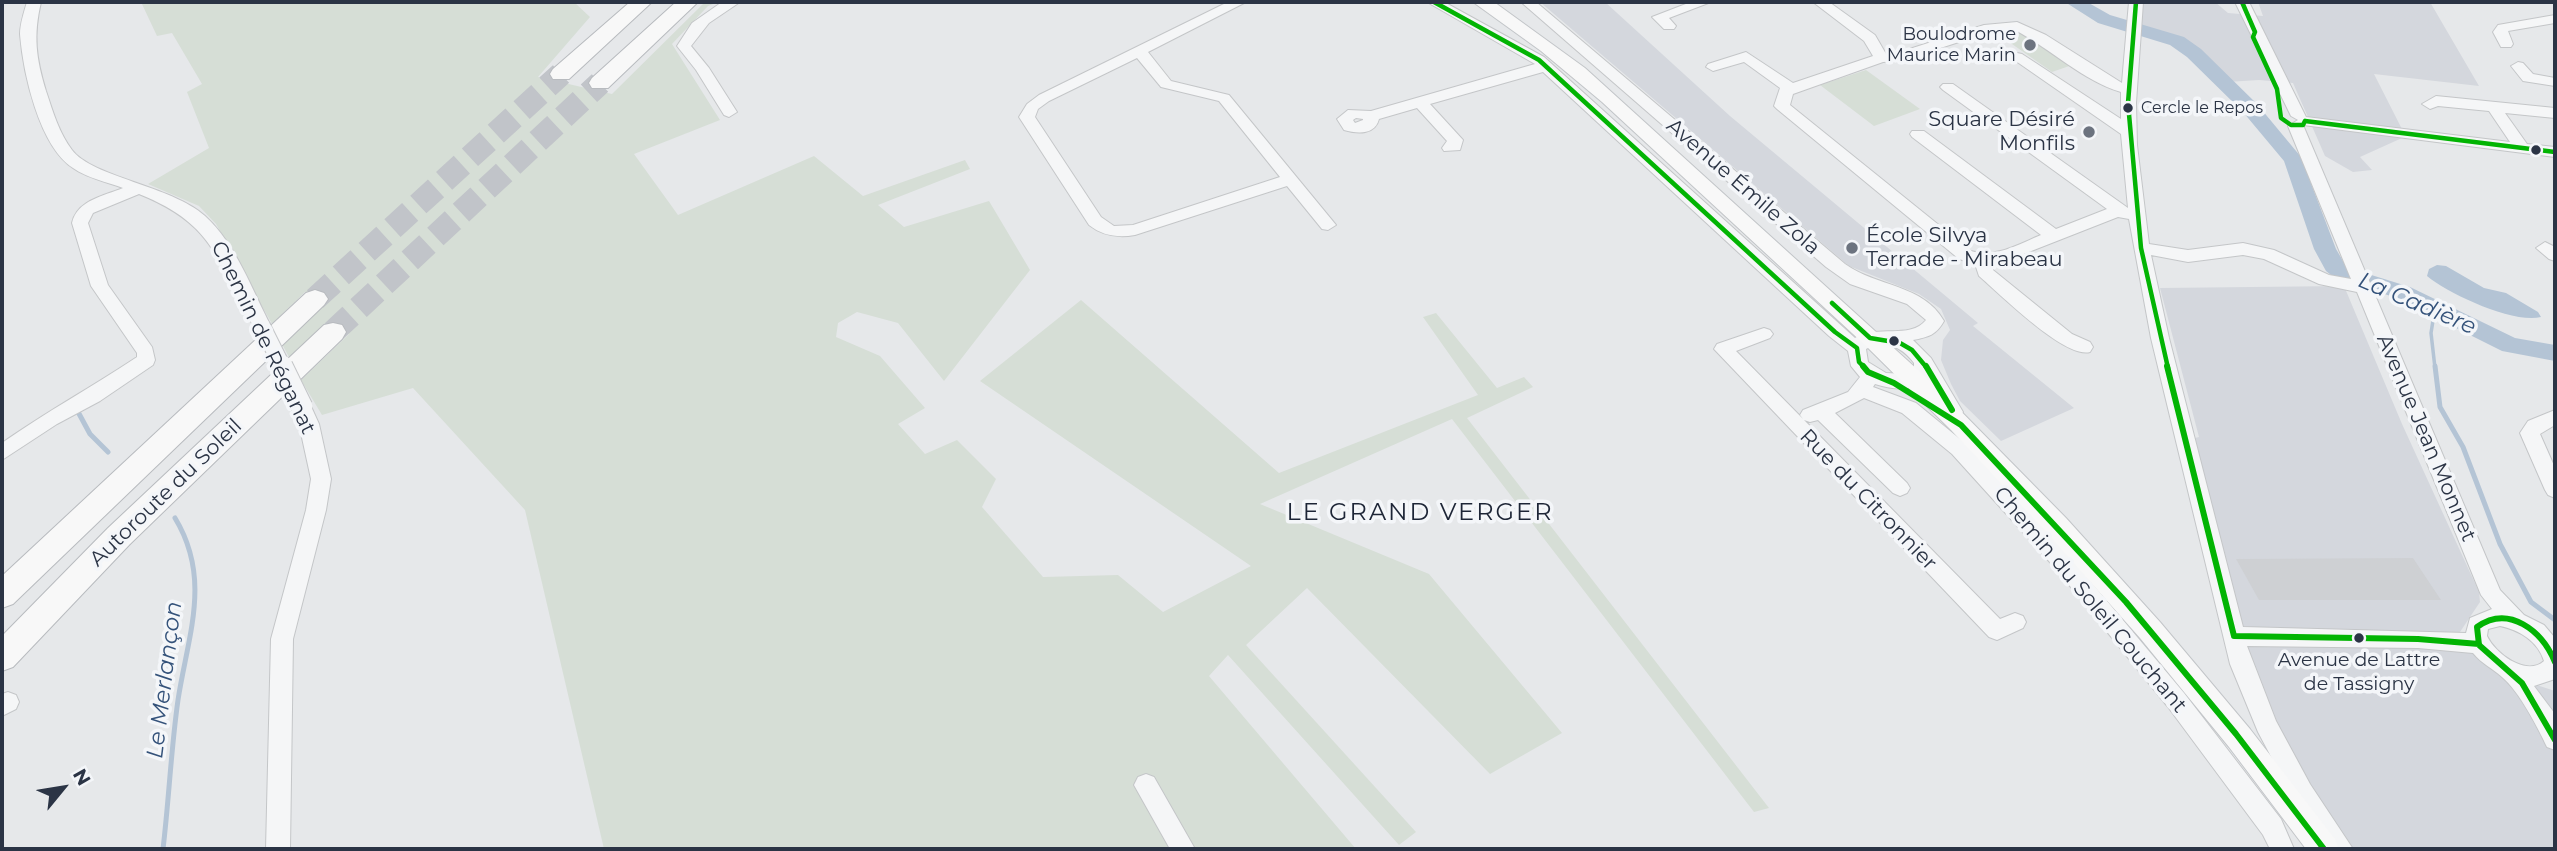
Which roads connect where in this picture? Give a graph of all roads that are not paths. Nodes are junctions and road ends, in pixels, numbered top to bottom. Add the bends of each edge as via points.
1 (34, 2) edge
2 (642, 2) edge
3 (688, 2) edge
4 (733, 2) edge
5 (1239, 2) edge
6 (1434, 2) edge
7 (1482, 2) edge
8 (1528, 2) edge
9 (1704, 2) edge
10 (1820, 2) edge
11 (2136, 2) edge
12 (2242, 2) edge
13 (2555, 19) edge
14 (1669, 26) dead end
15 (2507, 44) dead end
16 (1139, 51) junction
17 (2017, 57) dead end
18 (1881, 58) junction
19 (1546, 66) junction
20 (2518, 66) dead end
21 (1713, 67) dead end
22 (561, 74) tunnel mouth
23 (2555, 82) edge
24 (600, 83) tunnel mouth
25 (1948, 87) dead end
26 (1791, 89) junction
27 (2129, 89) junction
28 (1420, 102) junction
29 (2430, 104) dead end
30 (2493, 106) junction
31 (729, 112) dead end
32 (2555, 113) edge
33 (1371, 116) dead end
34 (2296, 119) junction
35 (2129, 132) junction
36 (1918, 134) dead end
37 (1450, 148) dead end
38 (2522, 148) junction
39 (2555, 152) edge
40 (1290, 179) junction
41 (136, 189) junction
42 (2117, 211) junction
43 (2137, 216) junction
44 (1328, 225) dead end
45 (2053, 236) junction
46 (2141, 248) junction
47 (1983, 260) junction
48 (2361, 282) junction
49 (315, 299) tunnel mouth
50 (333, 331) tunnel mouth
51 (1927, 331) junction
52 (1764, 334) dead end
53 (1895, 338) junction
54 (1863, 343) junction
55 (2084, 347) dead end
56 (1913, 370) junction
57 (1867, 382) junction
58 (1821, 411) junction
59 (2555, 417) edge
60 (1792, 422) junction
61 (2, 453) edge
62 (1900, 488) dead end
63 (2555, 490) edge
64 (2, 595) edge
65 (2493, 595) junction
66 (2483, 620) junction
67 (2015, 622) dead end
68 (2516, 622) junction
69 (2234, 635) junction
70 (2479, 644) junction
71 (2, 657) edge
72 (2552, 659) edge
73 (2511, 670) junction
74 (2551, 731) edge
75 (1146, 785) dead end
76 (278, 849) edge
77 (1184, 849) edge
78 (2282, 849) edge
79 (2324, 849) edge
80 (2341, 849) edge

1 - 41 street, Chemin de Réganat via 27,30 48,122 66,154 79,165
2 - 22 highway
3 - 24 highway
4 - 31 street via 708,16 684,46
5 - 16 street
6 - 19 street
7 - 54 main road via 1550,48
8 - 51 street, Avenue Émile Zola via 1832,263 1859,281 1919,303 1932,313 1935,321
9 - 14 street via 1659,17
10 - 18 street via 1870,38
11 - 27 street
12 - 34 street, Avenue Jean Monnet
13 - 15 street via 2503,28 2500,33
16 - 40 street via 1166,84 1224,98
16 - 40 street via 1044,98 1027,117 1105,230 1135,230
17 - 35 street
18 - 26 street
18 - 27 street via 1895,58 1989,28 2017,26 2110,84
19 - 28 street
19 - 54 street via 1835,332
20 - 23 street via 2528,78
21 - 26 street via 1746,56
25 - 42 street
26 - 47 street via 1782,106 1965,254
27 - 35 street
28 - 33 street
28 - 37 street via 1455,140
29 - 30 street
30 - 32 street
30 - 38 street
34 - 38 street
34 - 48 street, Avenue Jean Monnet
35 - 43 street
36 - 45 street
38 - 39 street
40 - 44 street
41 - 61 street via 87,209 80,223 100,286 146,352 146,360
41 - 76 street, Chemin de Réganat, bridge via 180,206 208,229 310,424 321,480 282,639
42 - 43 street
42 - 45 street
43 - 46 street
45 - 47 street via 1998,259
46 - 48 street via 2188,256 2255,251 2325,280
46 - 69 street
47 - 55 street via 1985,272 2066,339
48 - 65 street, Avenue Jean Monnet
49 - 64 highway, Autoroute du Soleil
50 - 71 highway, Autoroute du Soleil via 119,536
51 - 53 street
51 - 56 street
52 - 60 street via 1723,349
53 - 54 street
53 - 56 street via 1914,349
54 - 56 main road
54 - 57 street via 1858,362
56 - 57 street
56 - 79 main road via 2126,602
57 - 58 street, Rue du Citronnier via 1855,397
57 - 78 street, Chemin du Soleil Couchant via 1909,408 1968,458 2064,564 2176,700 2272,827
58 - 60 street, Rue du Citronnier
58 - 62 street
59 - 63 street via 2530,433
60 - 67 street, Rue du Citronnier via 1997,631
65 - 66 street
65 - 68 street, Avenue Jean Monnet
66 - 68 street via 2492,617
66 - 70 street via 2475,629
68 - 72 street via 2536,632
69 - 70 street
69 - 80 street via 2266,725 2302,792
70 - 73 street
72 - 73 street via 2535,676
72 - 74 street
73 - 74 street
75 - 77 street

